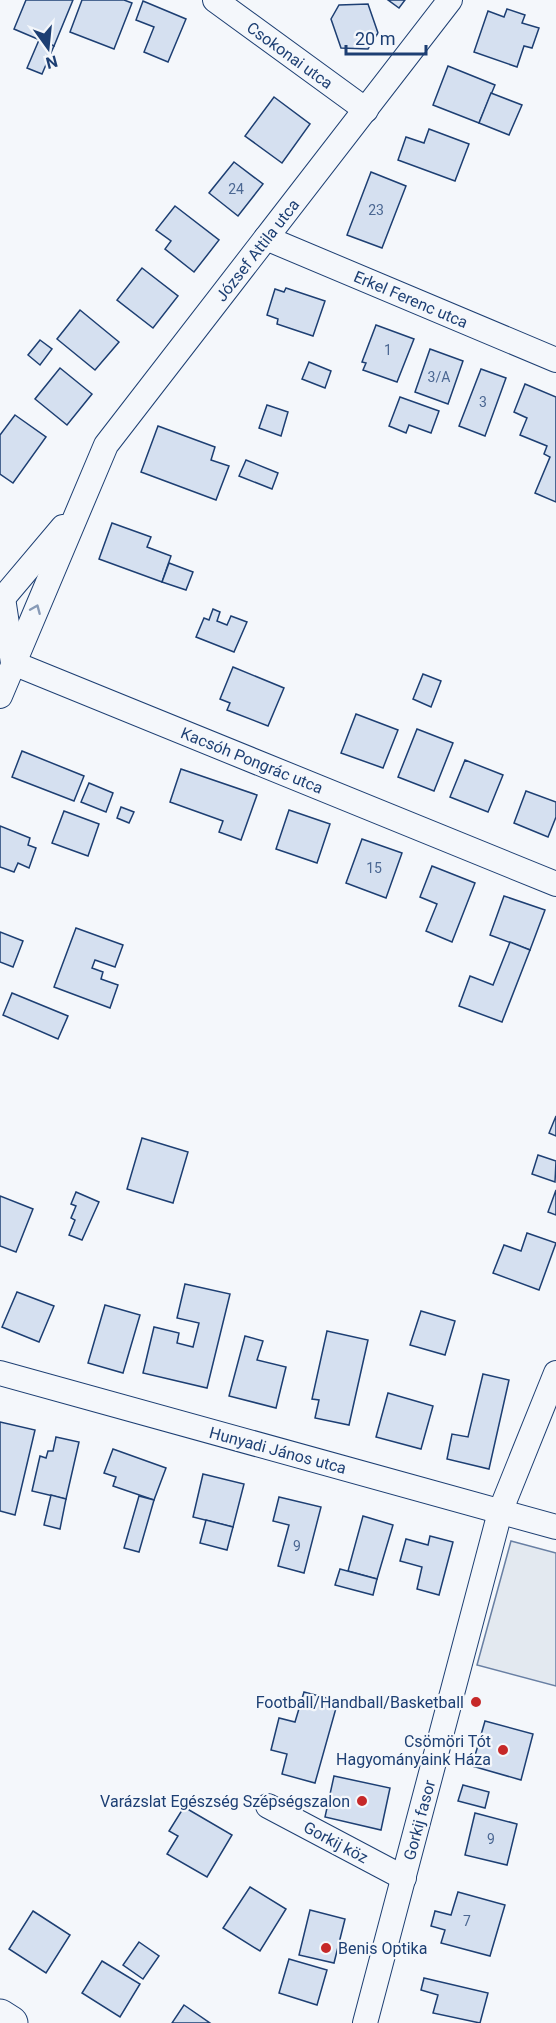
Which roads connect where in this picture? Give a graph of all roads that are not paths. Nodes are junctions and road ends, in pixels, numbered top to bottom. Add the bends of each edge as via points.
1 (215, 0) edge
2 (450, 0) edge
3 (366, 110) junction
4 (266, 238) junction
5 (556, 360) edge
6 (79, 509) junction
7 (2, 597) edge
8 (13, 663) junction
9 (0, 696) edge
10 (556, 884) edge
11 (0, 1373) edge
12 (556, 1373) edge
13 (500, 1512) junction
14 (556, 1527) edge
15 (268, 1806) dead end
16 (404, 1878) junction
17 (0, 2016) edge
18 (11, 2023) edge
19 (365, 2023) edge

1 - 3 street, Csokonai utca
2 - 3 street, József Attila utca
3 - 4 street, József Attila utca
4 - 5 street, Erkel Ferenc utca
4 - 6 street, József Attila utca via 106,445
6 - 7 street, József Attila utca
8 -> 6 street, József Attila utca
7 - 8 street
8 - 9 street, József Attila utca
8 - 10 street, Kacsóh Pongrác utca
11 - 13 street, Hunyadi János utca
12 - 13 street, Gorkij fasor
13 - 14 street, Hunyadi János utca
13 - 16 street, Gorkij fasor
15 - 16 street, Gorkij köz
16 - 19 street, Gorkij fasor
17 - 18 street

